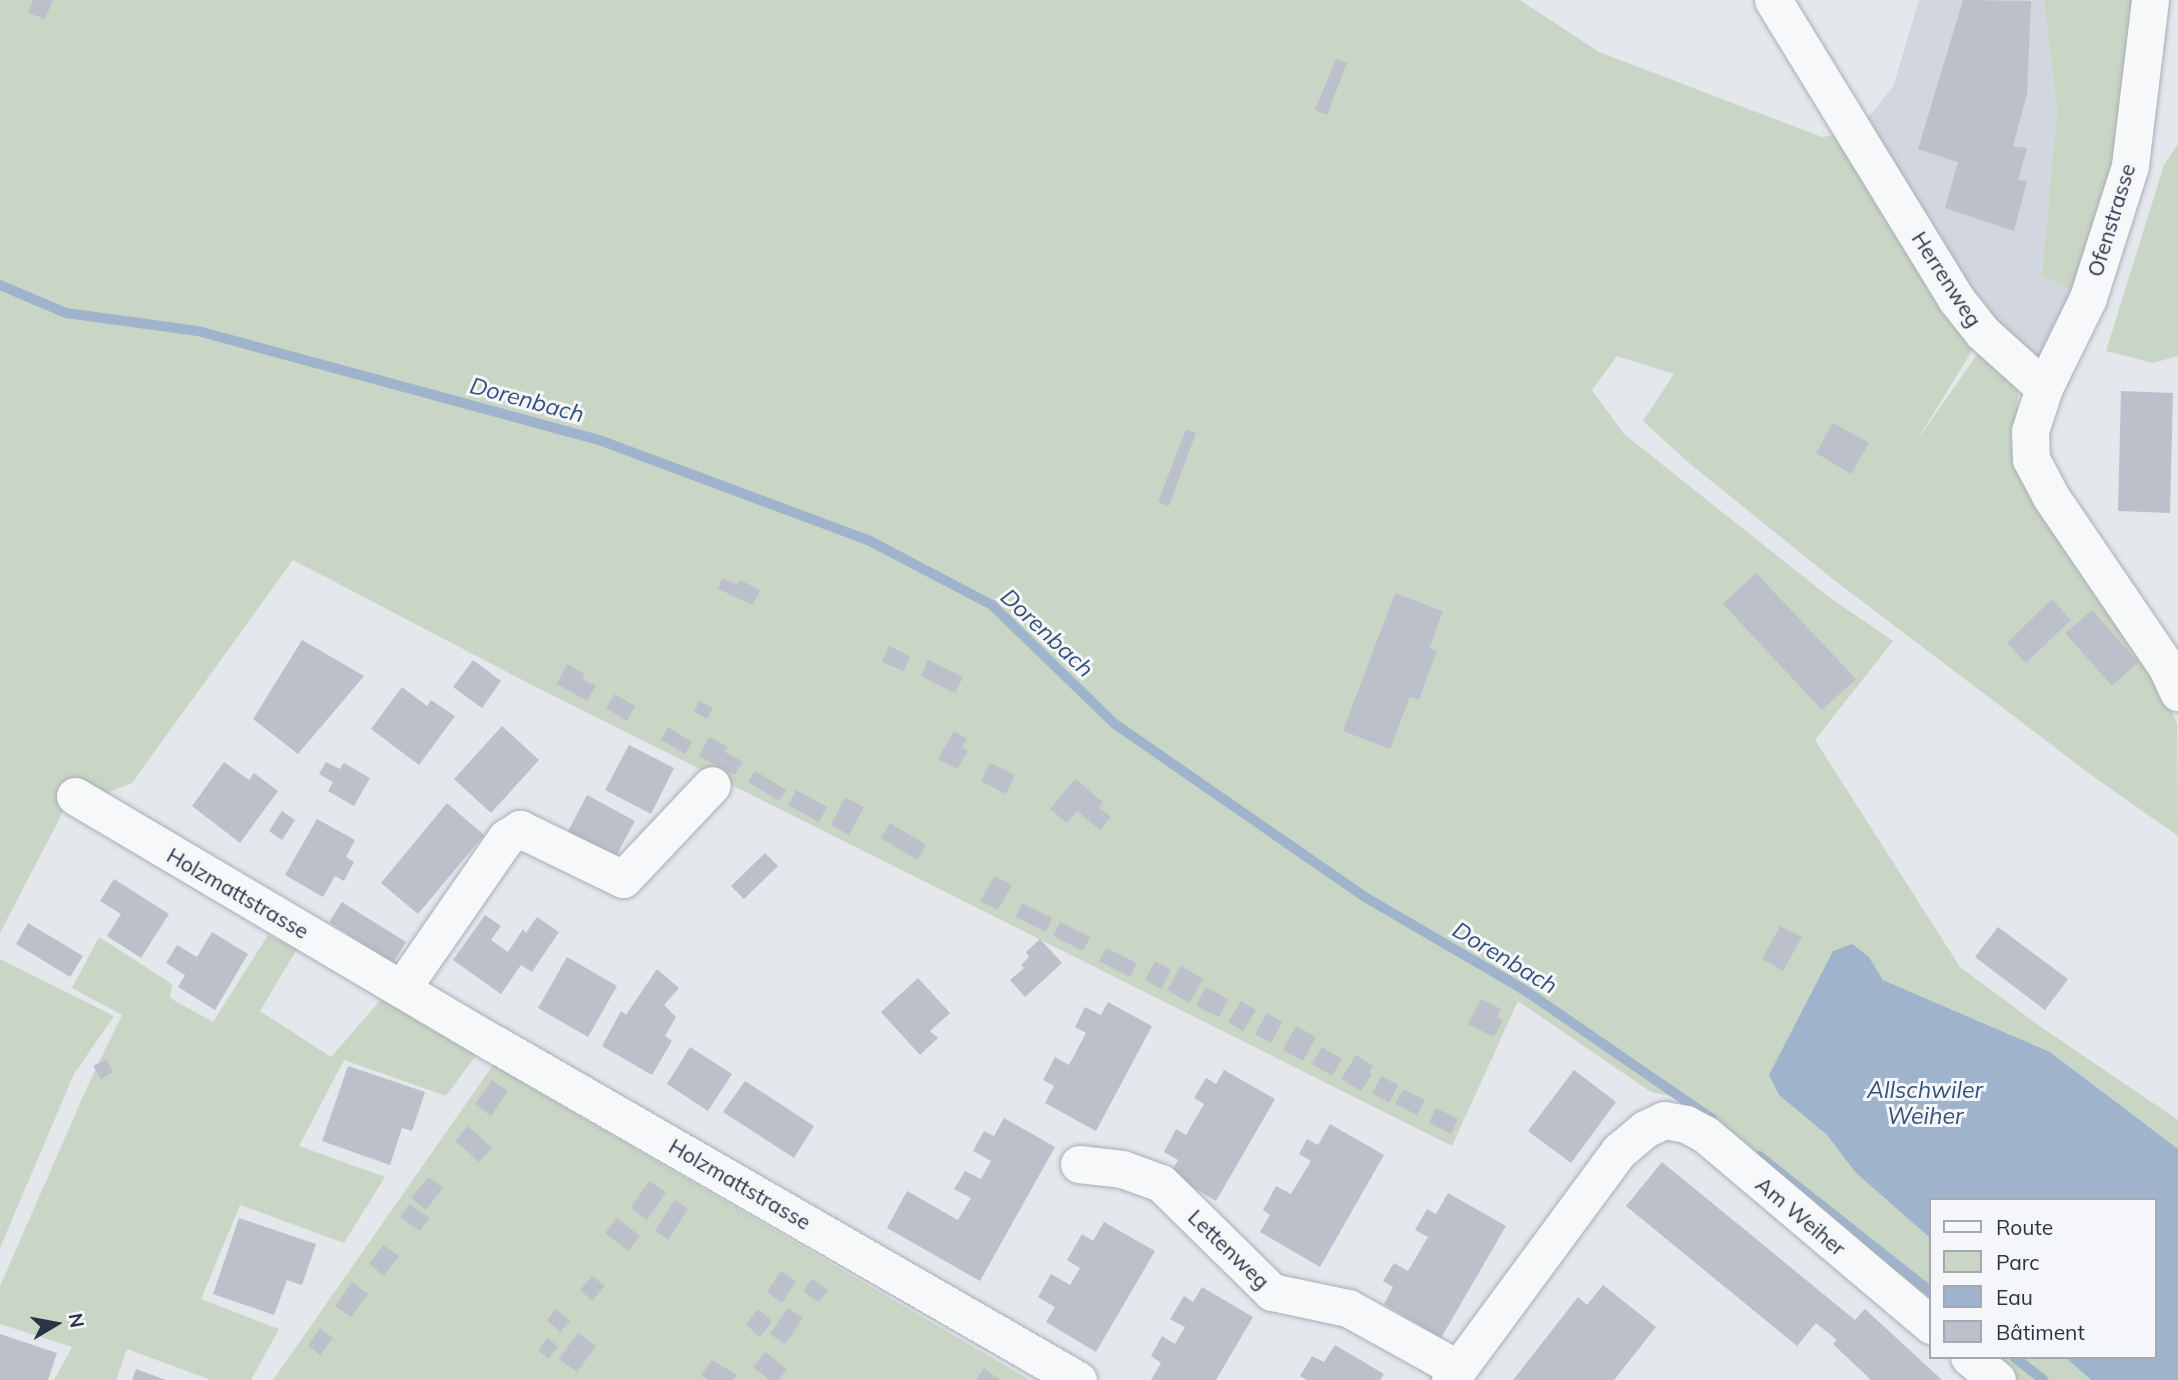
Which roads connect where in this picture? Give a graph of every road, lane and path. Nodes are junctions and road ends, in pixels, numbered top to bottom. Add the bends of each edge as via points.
1 (1773, 0) edge
2 (2150, 0) edge
3 (2044, 388) junction
4 (2178, 691) edge
5 (712, 785) dead end
6 (75, 796) dead end
7 (402, 988) junction
8 (1664, 1120) joint
9 (1079, 1164) dead end
10 (1930, 1324) edge
11 (1971, 1359) edge
12 (1454, 1375) edge
13 (1078, 1380) edge
14 (1997, 1380) edge

1 - 3 street, Herrenweg via 1956,299 1983,333
2 - 3 street, Ofenstrasse via 2130,166 2088,298
3 - 4 street via 2030,432 2031,458 2051,497 2166,666
5 - 7 street via 623,879 520,829 506,838
6 - 7 street, Holzmattstrasse
7 - 13 street, Holzmattstrasse
8 - 10 street, Am Weiher via 1705,1134
8 - 12 street, Lettenweg via 1619,1151
9 - 12 street, Lettenweg via 1122,1169 1161,1183 1272,1292 1348,1308
11 - 14 street

